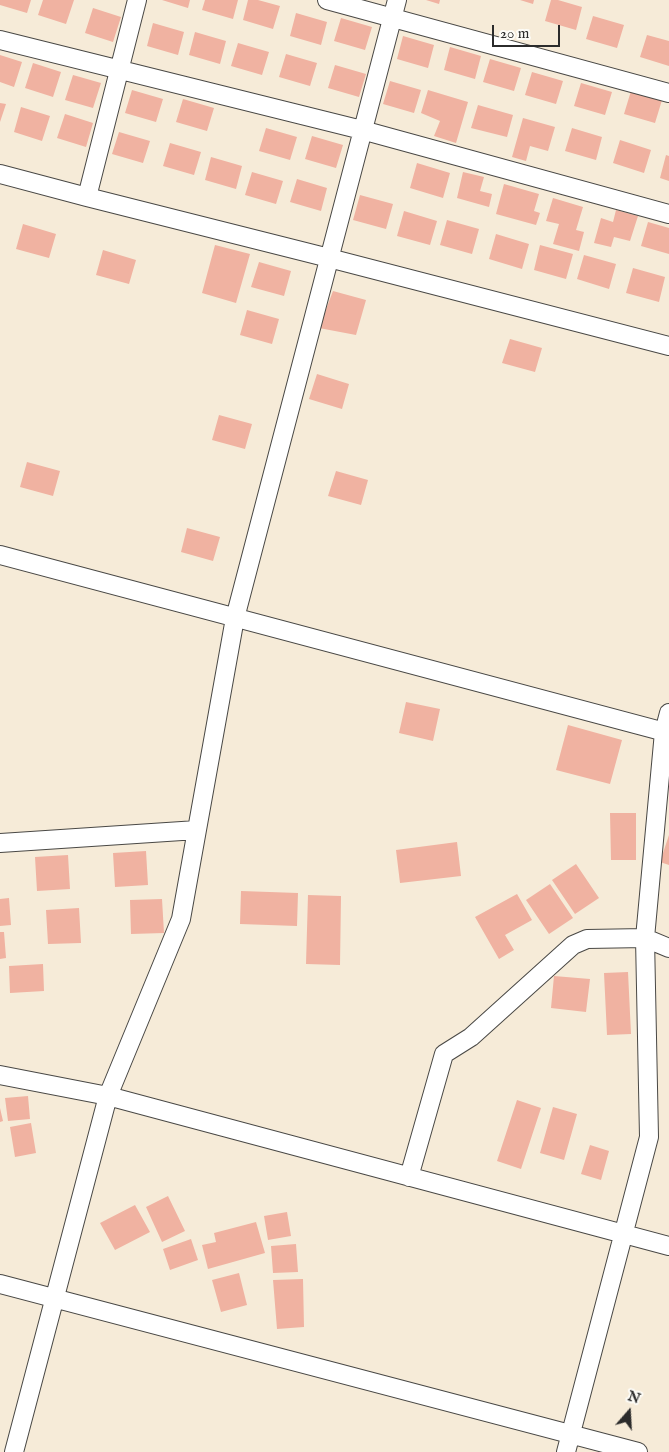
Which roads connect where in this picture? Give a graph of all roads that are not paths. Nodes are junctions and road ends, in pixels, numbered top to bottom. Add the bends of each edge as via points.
1 (137, 0) edge
2 (327, 0) edge
3 (396, 0) edge
4 (392, 18) junction
5 (0, 40) edge
6 (120, 70) junction
7 (669, 93) edge
8 (362, 130) junction
9 (0, 174) edge
10 (87, 197) junction
11 (669, 214) edge
12 (329, 258) junction
13 (669, 346) edge
14 (0, 555) edge
15 (235, 618) junction
16 (669, 713) edge
17 (666, 732) edge
18 (196, 830) junction
19 (0, 842) edge
20 (645, 938) junction
21 (669, 948) edge
22 (0, 1076) edge
23 (108, 1096) junction
24 (409, 1177) junction
25 (624, 1234) junction
26 (669, 1246) edge
27 (0, 1284) edge
28 (54, 1298) junction
29 (571, 1434) junction
30 (14, 1452) edge
31 (566, 1452) edge
32 (638, 1452) edge

1 - 6 street
2 - 4 street
3 - 4 street
4 - 7 street
4 - 8 street
5 - 6 street
6 - 8 street
6 - 10 street
8 - 11 street
8 - 12 street
9 - 10 street
10 - 12 street
12 - 13 street
12 - 15 street
14 - 15 street
15 - 17 street
15 - 18 street
16 - 17 street
17 - 20 street
18 - 19 street
18 - 23 street via 181,919
20 - 21 street
20 - 24 street via 587,940 573,945 471,1037 444,1054
20 - 25 street via 649,1138
22 - 23 street
23 - 24 street
23 - 28 street
24 - 25 street
25 - 26 street
25 - 29 street
27 - 28 street
28 - 29 street
28 - 30 street
29 - 31 street
29 - 32 street

